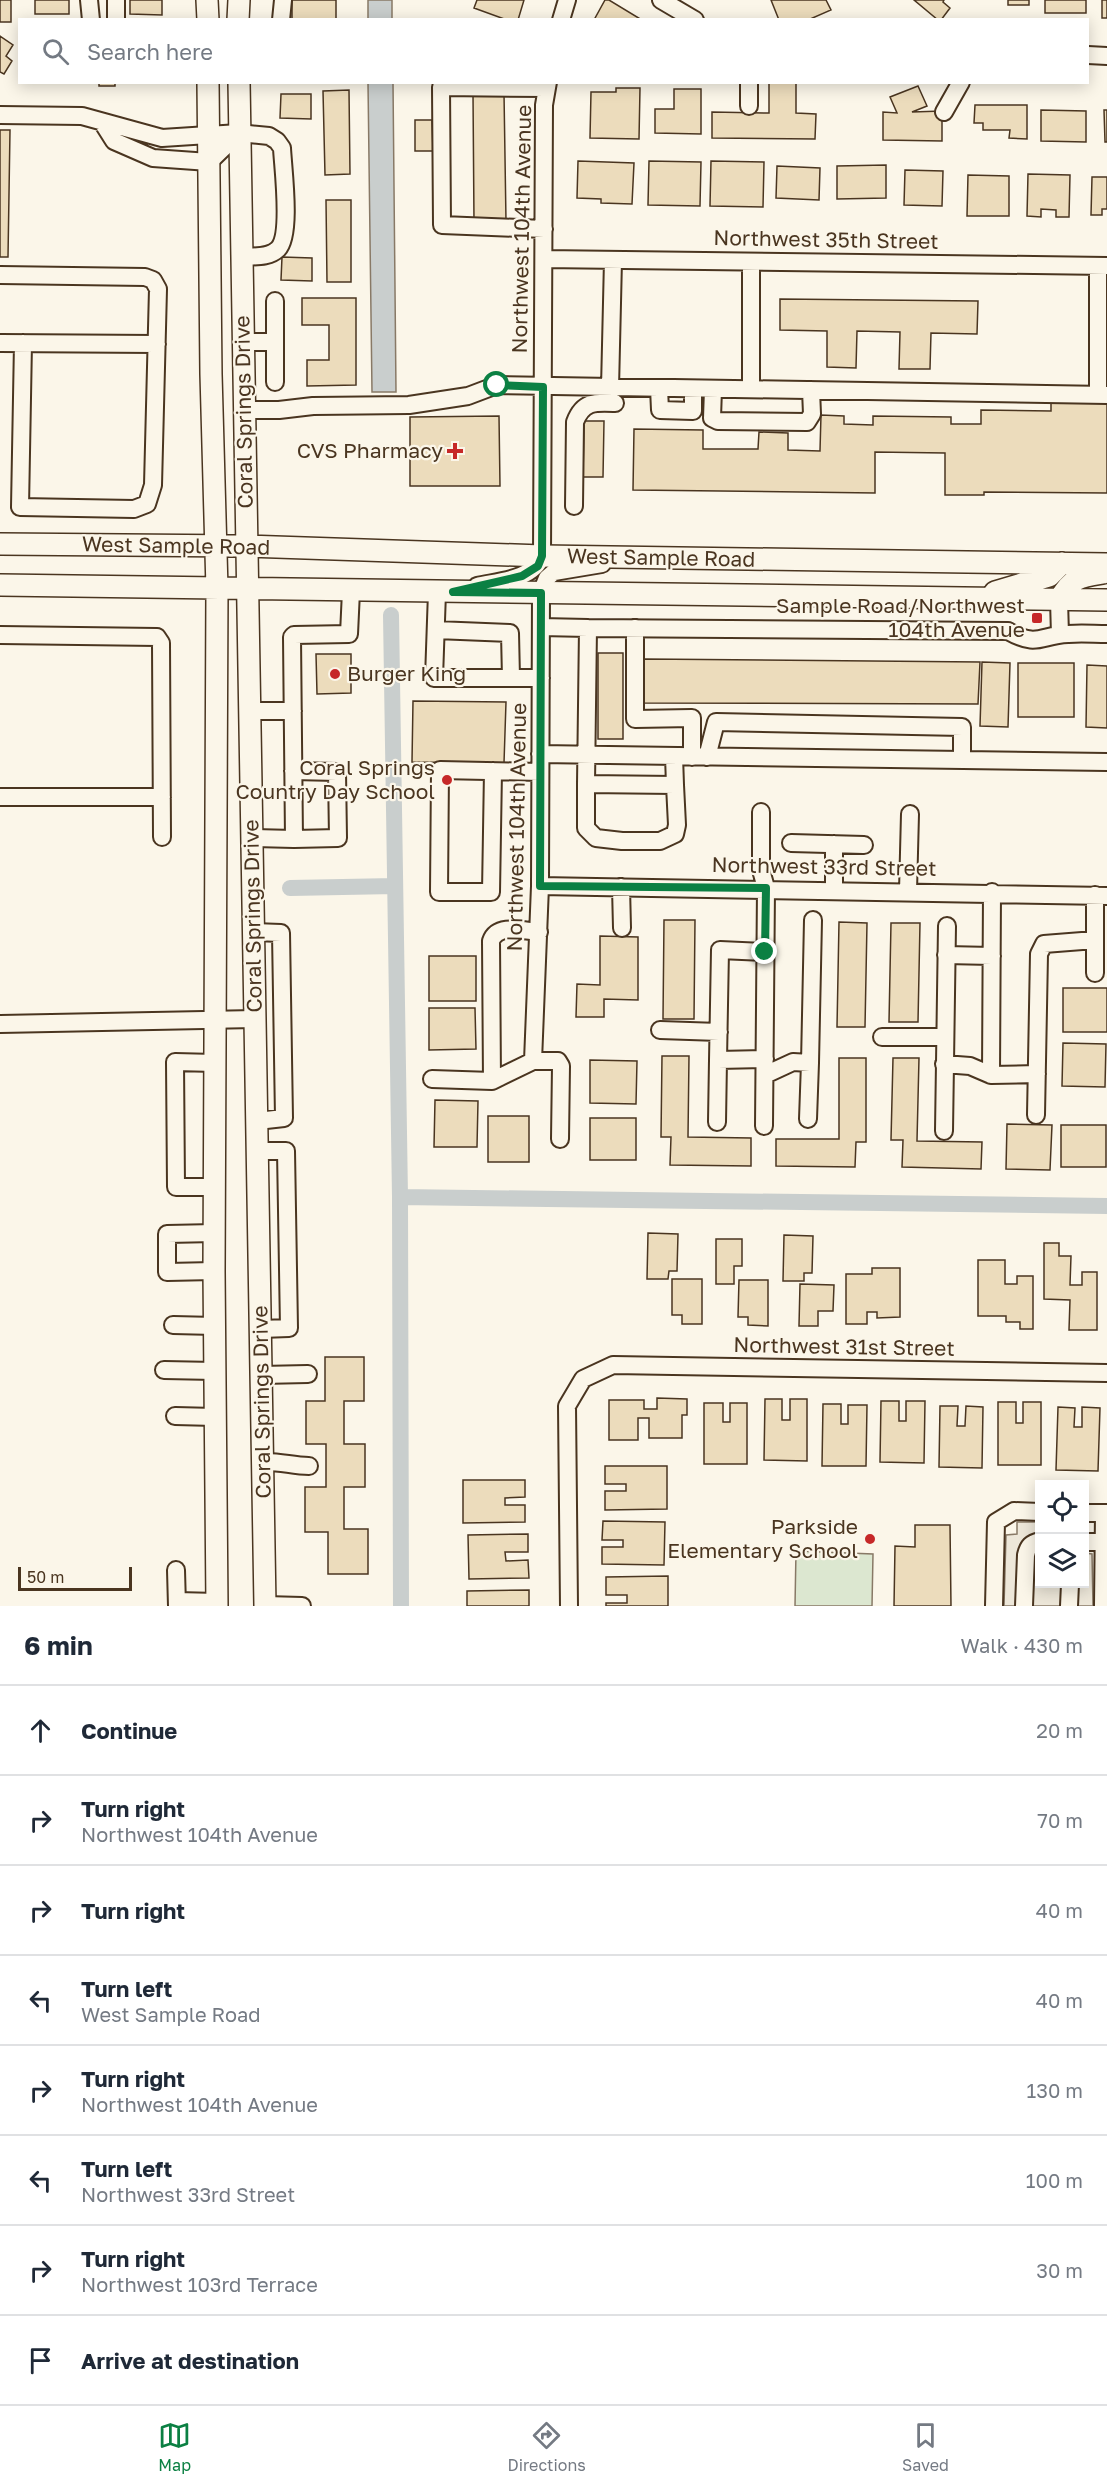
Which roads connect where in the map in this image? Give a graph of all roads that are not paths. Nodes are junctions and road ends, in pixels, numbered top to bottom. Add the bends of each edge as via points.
1 (89, 0) edge
2 (116, 0) edge
3 (207, 0) edge
4 (239, 0) edge
5 (283, 0) edge
6 (567, 0) edge
7 (661, 0) edge
8 (91, 18) edge
9 (116, 18) edge
10 (208, 18) edge
11 (238, 18) edge
12 (281, 18) edge
13 (562, 18) edge
14 (688, 18) edge
15 (1089, 55) edge
16 (1107, 56) edge
17 (208, 84) edge
18 (239, 84) edge
19 (749, 84) edge
20 (960, 84) edge
21 (547, 85) edge
22 (749, 106) dead end
23 (945, 112) dead end
24 (0, 115) edge
25 (102, 122) junction
26 (239, 133) junction
27 (208, 135) junction
28 (209, 162) junction
29 (544, 229) junction
30 (242, 258) junction
31 (544, 259) junction
32 (613, 260) junction
33 (751, 262) junction
34 (1102, 266) edge
35 (0, 275) edge
36 (275, 301) dead end
37 (243, 342) junction
38 (275, 342) junction
39 (0, 343) edge
40 (23, 343) junction
41 (156, 344) junction
42 (275, 382) dead end
43 (543, 387) junction
44 (713, 389) junction
45 (750, 389) junction
46 (811, 390) junction
47 (1102, 394) edge
48 (613, 395) junction
49 (245, 410) junction
50 (574, 507) dead end
51 (0, 544) edge
52 (216, 546) junction
53 (246, 546) junction
54 (542, 556) junction
55 (653, 558) junction
56 (1062, 563) junction
57 (1107, 564) edge
58 (1107, 573) edge
59 (0, 585) edge
60 (217, 589) junction
61 (246, 589) junction
62 (351, 591) junction
63 (445, 592) junction
64 (541, 593) junction
65 (968, 599) junction
66 (1059, 600) junction
67 (1107, 600) edge
68 (541, 627) junction
69 (588, 628) junction
70 (635, 628) junction
71 (436, 630) junction
72 (1107, 634) edge
73 (0, 635) edge
74 (1060, 635) junction
75 (511, 678) junction
76 (541, 678) junction
77 (249, 711) junction
78 (293, 711) junction
79 (587, 755) junction
80 (674, 756) junction
81 (700, 757) junction
82 (962, 760) junction
83 (1107, 762) edge
84 (540, 763) junction
85 (293, 771) junction
86 (493, 771) junction
87 (586, 784) junction
88 (675, 784) junction
89 (0, 797) edge
90 (162, 797) junction
91 (761, 812) dead end
92 (910, 814) dead end
93 (162, 837) dead end
94 (251, 838) junction
95 (294, 839) junction
96 (792, 843) dead end
97 (834, 844) junction
98 (864, 845) dead end
99 (540, 886) junction
100 (621, 886) junction
101 (766, 888) junction
102 (834, 889) junction
103 (908, 891) junction
104 (992, 892) junction
105 (1101, 895) edge
106 (813, 920) dead end
107 (947, 926) dead end
108 (622, 928) dead end
109 (253, 932) junction
110 (539, 932) junction
111 (1095, 940) junction
112 (765, 952) junction
113 (946, 955) junction
114 (992, 956) junction
115 (1095, 973) dead end
116 (214, 1019) junction
117 (255, 1019) junction
118 (0, 1024) edge
119 (660, 1030) dead end
120 (719, 1032) junction
121 (882, 1037) dead end
122 (945, 1037) junction
123 (533, 1060) junction
124 (718, 1060) junction
125 (214, 1063) junction
126 (810, 1063) junction
127 (945, 1064) junction
128 (765, 1067) junction
129 (1037, 1074) junction
130 (991, 1076) junction
131 (432, 1080) dead end
132 (492, 1081) junction
133 (1036, 1115) dead end
134 (808, 1119) dead end
135 (257, 1121) junction
136 (717, 1122) dead end
137 (764, 1126) dead end
138 (944, 1131) dead end
139 (560, 1139) dead end
140 (257, 1151) junction
141 (214, 1187) junction
142 (214, 1233) junction
143 (214, 1271) junction
144 (173, 1325) dead end
145 (214, 1326) junction
146 (261, 1329) junction
147 (164, 1370) dead end
148 (214, 1371) junction
149 (1107, 1373) edge
150 (308, 1374) dead end
151 (261, 1375) junction
152 (175, 1416) dead end
153 (214, 1417) junction
154 (263, 1462) junction
155 (309, 1466) dead end
156 (1035, 1512) edge
157 (1089, 1513) edge
158 (1105, 1513) edge
159 (1035, 1542) edge
160 (1089, 1542) edge
161 (1103, 1542) junction
162 (176, 1570) dead end
163 (1070, 1588) edge
164 (177, 1604) edge
165 (217, 1604) edge
166 (265, 1606) edge
167 (302, 1606) edge
168 (569, 1606) edge
169 (994, 1606) edge
170 (1024, 1606) edge
171 (1069, 1606) edge
172 (1103, 1606) edge

1 - 8 street
2 - 9 street
3 - 10 main road
4 - 11 main road
5 - 12 street
6 - 13 street
7 - 14 street
15 - 16 street
17 - 27 main road, Coral Springs Drive
18 - 26 main road, Coral Springs Drive
19 - 22 street
20 - 23 street
21 - 29 street, Northwest 104th Avenue
21 - 29 street via 441,87 442,225
24 - 25 street via 82,116
25 - 27 street via 162,138
25 - 28 street via 114,141 153,158
26 - 27 street
26 - 28 street
26 - 30 main road, Coral Springs Drive
26 - 30 street via 268,135 282,148 285,234 278,249 269,255
27 - 28 main road, Coral Springs Drive
28 - 52 main road, Coral Springs Drive
29 - 31 street, Northwest 104th Avenue
30 - 37 main road, Coral Springs Drive
31 - 32 street, Northwest 35th Street
31 - 43 street, Northwest 104th Avenue
32 - 33 street, Northwest 35th Street
32 - 48 street
33 - 34 street, Northwest 35th Street
33 - 45 street
34 - 47 street
35 - 41 street via 153,280 158,289
36 - 38 street
37 - 38 street
37 - 49 main road, Coral Springs Drive
38 - 42 street
39 - 40 street
40 - 41 street
40 - 41 street via 20,507 134,509 147,504 153,485
43 - 48 street
43 - 49 street via 497,385 468,396 409,405
43 - 54 street, Northwest 104th Avenue
44 - 45 street
44 - 46 street via 712,418 718,421 807,422 812,414
44 - 48 street via 659,388
45 - 46 street
46 - 47 street
48 - 50 street via 580,410 575,422
49 - 53 main road, Coral Springs Drive
51 - 52 main road, West Sample Road
52 - 53 main road, West Sample Road
52 - 60 main road, Coral Springs Drive
53 - 54 main road, West Sample Road
53 - 61 main road, Coral Springs Drive
54 - 55 main road, West Sample Road
54 - 63 street via 538,566 522,576
55 - 56 main road, West Sample Road
55 - 64 street via 555,572 547,578
56 - 57 main road, West Sample Road
56 - 65 main road via 1037,581
58 - 66 main road via 1078,577
59 - 60 main road, West Sample Road
60 - 61 main road, West Sample Road
60 - 116 main road, Coral Springs Drive
61 - 62 main road, West Sample Road
61 - 77 main road, Coral Springs Drive
62 - 63 main road, West Sample Road
62 - 78 street via 349,634 292,637
63 - 64 main road, West Sample Road
63 - 71 street
64 - 65 main road, West Sample Road
64 - 68 street, Northwest 104th Avenue
65 - 66 main road, West Sample Road
66 - 67 main road, West Sample Road
66 - 74 street
68 - 69 street
68 - 76 street, Northwest 104th Avenue
69 - 70 street
69 - 79 street
70 - 74 street via 1008,631 1038,641
70 - 81 street via 635,719 692,718
71 - 75 street via 510,633
71 - 75 street via 435,678
72 - 74 street
73 - 90 street via 157,637 161,643
75 - 76 street
76 - 84 street, Northwest 104th Avenue
77 - 78 street
77 - 94 main road, Coral Springs Drive
78 - 85 street
79 - 80 street
79 - 84 street
79 - 87 street
80 - 81 street
80 - 88 street
81 - 82 street
81 - 82 street via 716,722 962,727
82 - 83 street
84 - 86 street
84 - 99 street, Northwest 104th Avenue
85 - 95 street
85 - 95 street via 337,772 338,838
86 - 86 street via 440,770 439,892 491,892
87 - 88 street
87 - 88 street via 586,828 596,838 622,841 660,841 675,834
89 - 90 street
90 - 93 street
91 - 101 street via 761,870
92 - 103 street
94 - 95 street
94 - 109 main road, Coral Springs Drive
96 - 97 street
97 - 98 street
97 - 102 street
99 - 100 street, Northwest 33rd Street
99 - 110 street, Northwest 104th Avenue
100 - 101 street, Northwest 33rd Street
100 - 108 street
101 - 102 street, Northwest 33rd Street
101 - 112 street
102 - 103 street, Northwest 33rd Street
103 - 104 street, Northwest 33rd Street
104 - 105 street, Northwest 33rd Street
104 - 114 street
105 - 111 street
106 - 126 street
107 - 113 street
109 - 117 main road, Coral Springs Drive
109 - 135 street via 281,933 284,1118
110 - 123 street, Northwest 104th Avenue
110 - 132 street via 502,930 491,941
111 - 115 street
111 - 129 street via 1044,944 1038,954
112 - 120 street via 720,950
112 - 128 street
113 - 114 street
113 - 122 street
114 - 130 street
116 - 117 street
116 - 118 street
116 - 125 main road, Coral Springs Drive
117 - 135 main road, Coral Springs Drive
119 - 120 street
120 - 124 street
121 - 122 street
122 - 127 street
123 - 132 street
123 - 139 street via 558,1061 561,1066
124 - 128 street
124 - 136 street
125 - 141 main road, Coral Springs Drive
125 - 141 street via 175,1062 176,1187
126 - 128 street
126 - 134 street
127 - 130 street via 970,1066
127 - 138 street
128 - 137 street
129 - 130 street
129 - 133 street
131 - 132 street
135 - 140 main road, Coral Springs Drive
140 - 146 main road, Coral Springs Drive
140 - 146 street via 286,1151 290,1328
141 - 142 main road, Coral Springs Drive
142 - 143 main road, Coral Springs Drive
142 - 143 street via 167,1234 167,1272
143 - 145 main road, Coral Springs Drive
144 - 145 street
145 - 148 main road, Coral Springs Drive
146 - 151 main road, Coral Springs Drive
147 - 148 street
148 - 153 main road, Coral Springs Drive
149 - 168 street, Northwest 31st Street via 613,1365 583,1379 567,1406
150 - 151 street
151 - 154 main road, Coral Springs Drive
152 - 153 street
153 - 165 main road, Coral Springs Drive
154 - 155 street
154 - 166 main road, Coral Springs Drive
156 - 169 street via 1014,1511 996,1522
157 - 158 street
158 - 161 street
159 - 170 street via 1026,1554
160 - 161 street
161 - 172 street
162 - 164 street
163 - 171 street
164 - 165 street
166 - 167 street

